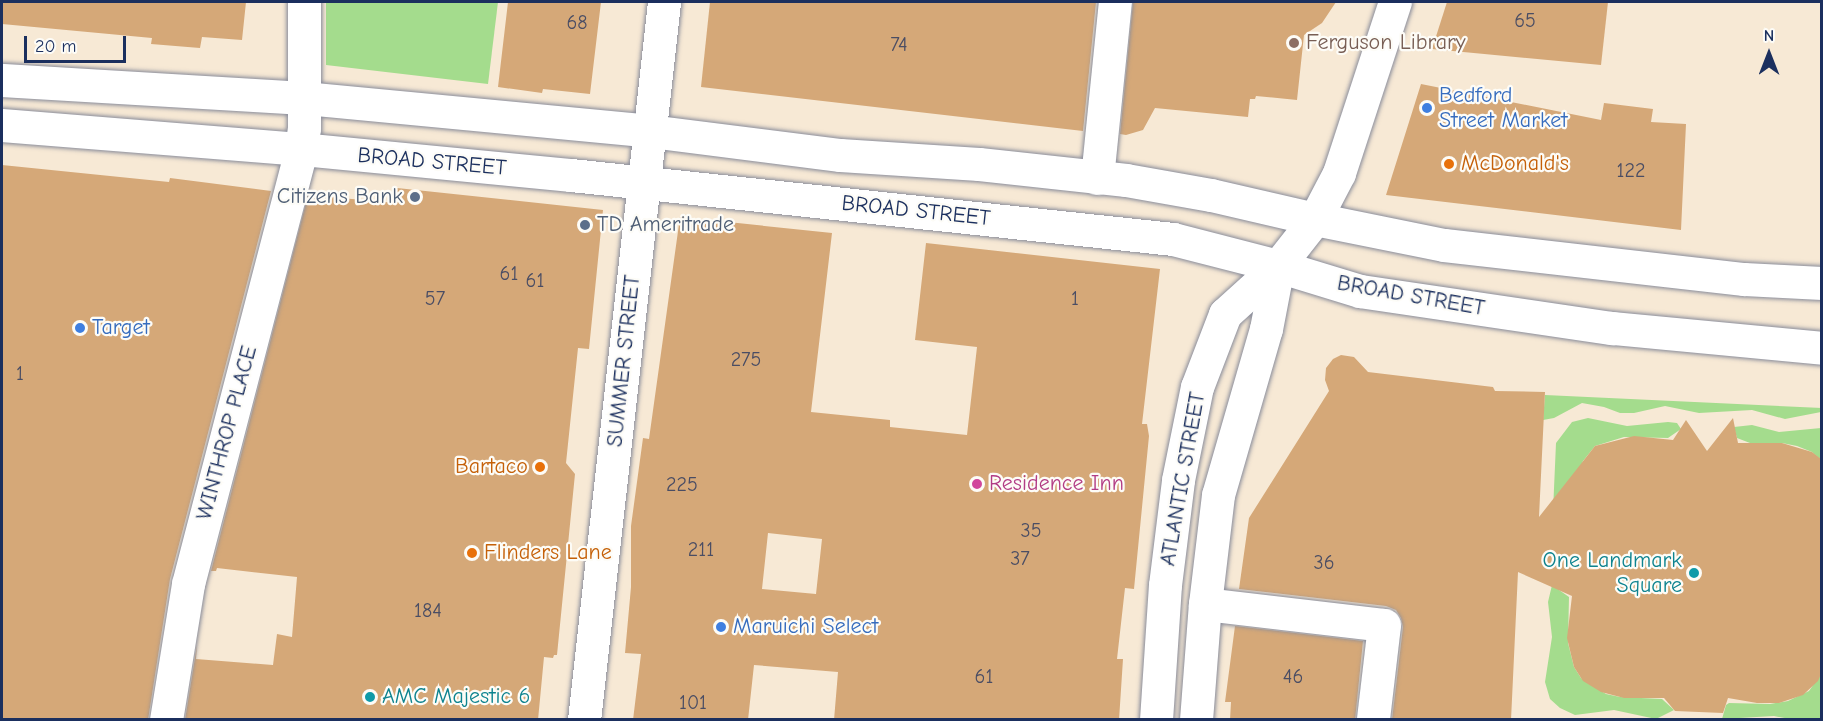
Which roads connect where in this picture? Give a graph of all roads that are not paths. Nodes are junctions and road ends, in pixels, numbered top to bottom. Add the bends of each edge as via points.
1 (304, 2) edge
2 (664, 2) edge
3 (1116, 2) edge
4 (1395, 2) edge
5 (2, 80) edge
6 (304, 98) junction
7 (2, 126) edge
8 (650, 131) junction
9 (301, 149) junction
10 (1096, 178) junction
11 (644, 182) junction
12 (1315, 219) junction
13 (1278, 266) junction
14 (1821, 283) edge
15 (1821, 348) edge
16 (1205, 604) junction
17 (1373, 718) edge
18 (166, 720) edge
19 (584, 720) edge
20 (1156, 720) edge
21 (1196, 720) edge

1 - 6 main road, WINTHROP PLACE
2 - 8 main road, SUMMER STREET
3 - 10 main road
4 - 12 main road, ATLANTIC STREET via 1339,173
5 - 6 main road
6 - 8 main road
6 - 9 main road, WINTHROP PLACE
7 - 9 main road, BROAD STREET
8 - 10 main road via 840,155 979,164
8 - 11 main road, SUMMER STREET
9 - 11 main road, BROAD STREET
9 - 18 main road, WINTHROP PLACE via 188,584
10 - 12 main road via 1211,195
11 - 13 main road, BROAD STREET via 1173,238
11 - 19 main road, SUMMER STREET
12 - 13 main road, ATLANTIC STREET
12 - 14 main road via 1444,245 1744,279
13 - 15 main road, BROAD STREET via 1360,291 1612,328
13 - 16 main road, ATLANTIC STREET via 1266,329 1218,495
13 - 20 main road, ATLANTIC STREET via 1226,314 1197,387 1169,550
16 - 17 main road via 1384,625
16 - 21 main road, ATLANTIC STREET

